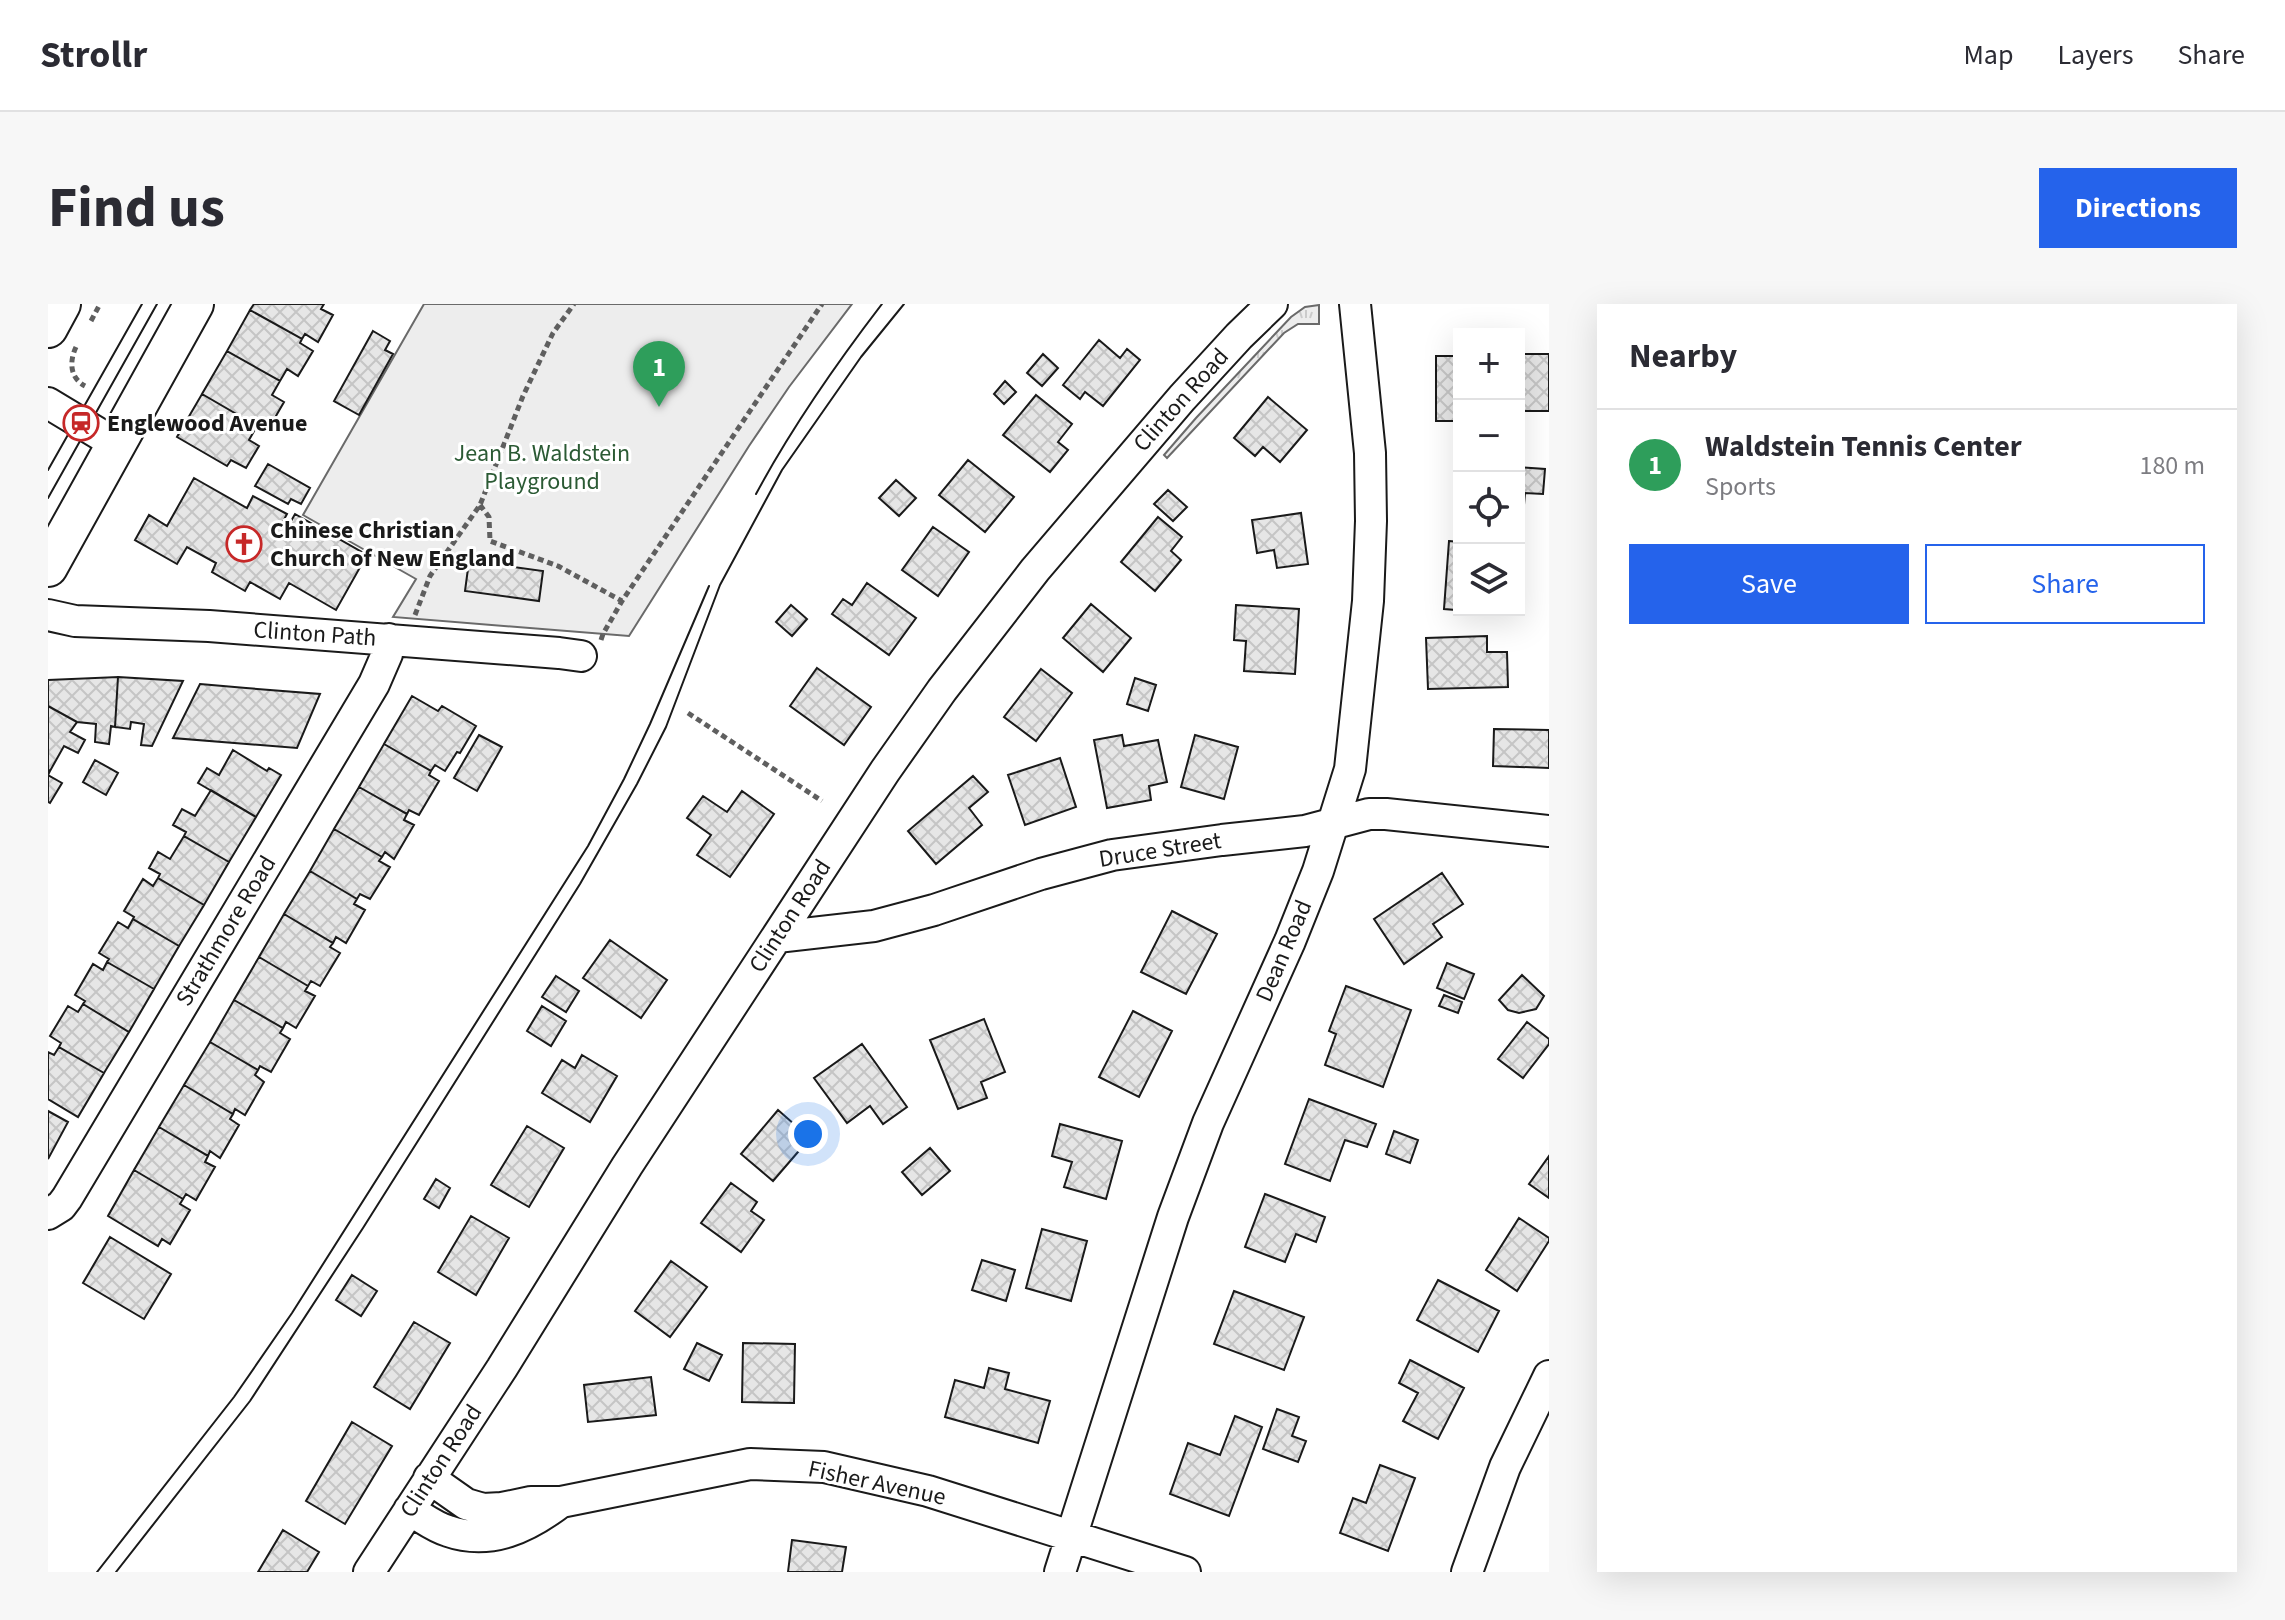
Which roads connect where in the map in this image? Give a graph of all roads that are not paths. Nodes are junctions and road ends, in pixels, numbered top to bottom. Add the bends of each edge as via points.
1 (194, 304) edge
2 (1272, 304) edge
3 (1355, 304) edge
4 (75, 314) edge
5 (65, 332) edge
6 (48, 403) edge
7 (116, 444) junction
8 (48, 567) edge
9 (48, 615) edge
10 (397, 640) junction
11 (581, 656) dead end
12 (1334, 824) junction
13 (1549, 831) edge
14 (777, 937) junction
15 (48, 1214) edge
16 (1549, 1376) edge
17 (429, 1478) junction
18 (561, 1502) junction
19 (409, 1510) junction
20 (1071, 1536) junction
21 (369, 1572) edge
22 (1060, 1572) edge
23 (1185, 1572) edge
24 (1467, 1572) edge

1 - 7 main road
2 - 14 street, Clinton Road via 1172,408 1026,581 885,771
3 - 12 street, Dean Road via 1370,453 1371,554 1351,762
4 - 5 main road
6 - 7 street
7 - 8 main road
9 - 10 street, Clinton Path via 75,621
10 - 11 street, Clinton Path
10 - 15 street, Strathmore Road via 67,1198
12 - 13 street, Druce Street via 1386,814
12 - 14 street, Druce Street via 1112,855 874,926
12 - 20 street, Dean Road via 1290,941 1197,1151
14 - 17 street, Clinton Road
16 - 24 street via 1505,1467
17 - 18 street, Fisher Avenue via 466,1504 483,1509
17 - 19 street, Clinton Road
18 - 19 street, Fisher Avenue via 512,1532 474,1537 447,1531
18 - 20 street, Fisher Avenue via 750,1464 824,1467 928,1491
19 - 21 street, Clinton Road
20 - 22 street, Dean Road
20 - 23 street, Fisher Avenue

